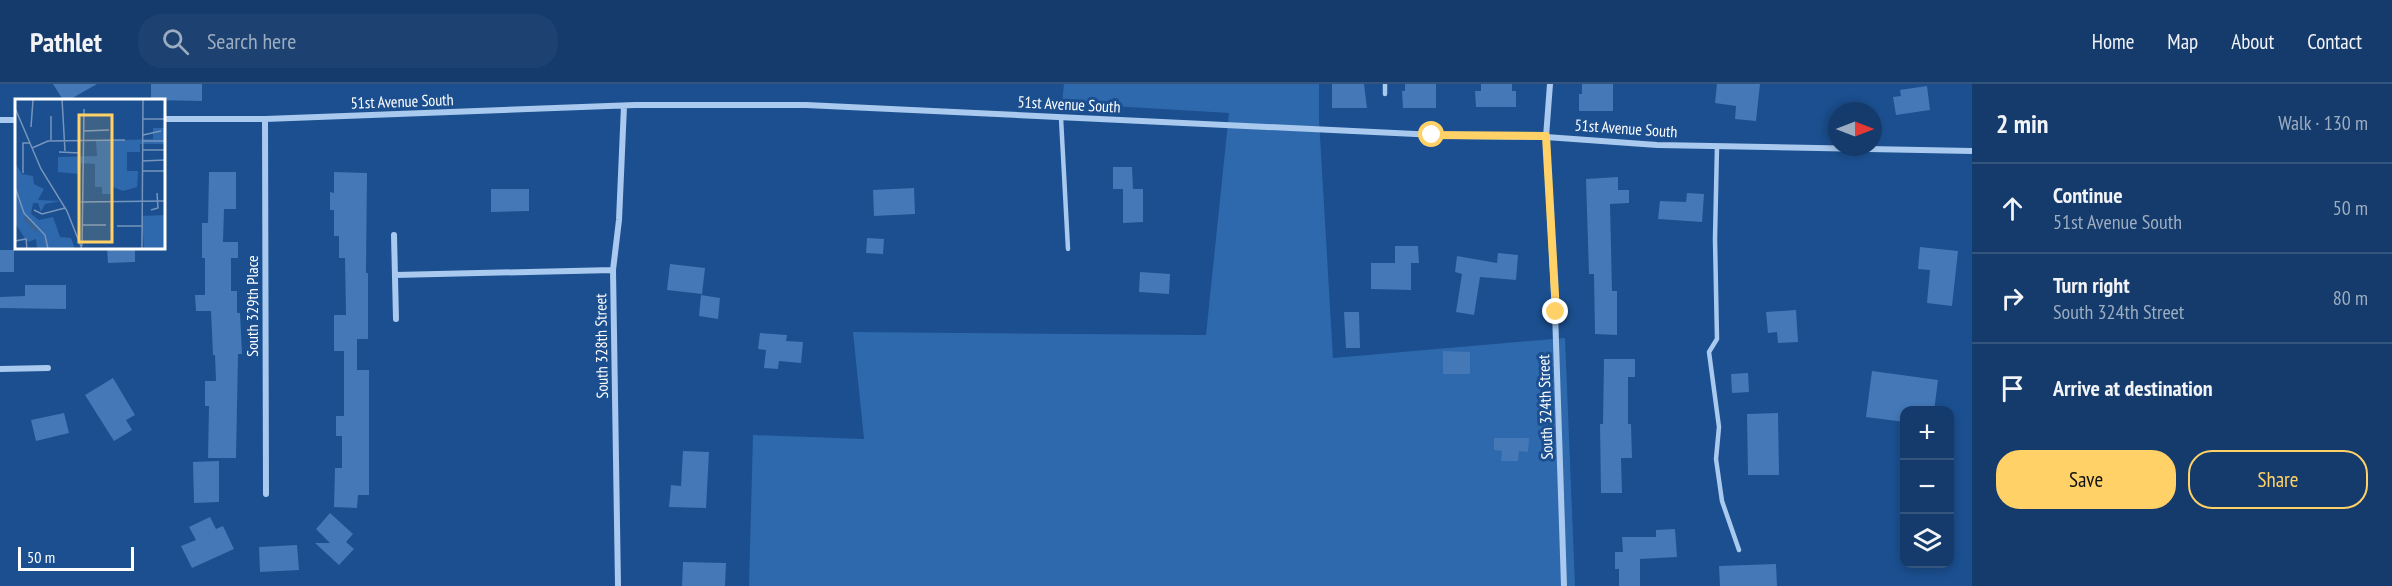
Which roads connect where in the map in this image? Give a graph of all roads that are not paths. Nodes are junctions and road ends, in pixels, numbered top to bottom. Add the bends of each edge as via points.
1 (1385, 84) edge
2 (1550, 84) edge
3 (1385, 94) dead end
4 (624, 106) junction
5 (1061, 118) junction
6 (165, 119) edge
7 (265, 119) junction
8 (1546, 136) junction
9 (1717, 146) junction
10 (1972, 151) edge
11 (394, 235) dead end
12 (1068, 249) dead end
13 (613, 270) junction
14 (395, 275) junction
15 (396, 319) dead end
16 (48, 368) dead end
17 (0, 369) edge
18 (266, 494) dead end
19 (1739, 550) dead end
20 (618, 586) edge
21 (1564, 586) edge

1 - 3 lane
2 - 8 street, South 324th Street
4 - 5 street, 51st Avenue South via 806,105
4 - 7 street, 51st Avenue South
4 - 13 street, South 328th Street
5 - 8 street, 51st Avenue South via 1457,136
5 - 12 lane
6 - 7 street, 51st Avenue South
7 - 18 street, South 329th Place
8 - 9 street, 51st Avenue South
8 - 21 street, South 324th Street
9 - 10 street, 51st Avenue South
9 - 19 lane via 1717,339 1709,352 1719,427 1716,459 1722,501
11 - 14 street
13 - 14 street
13 - 20 street, South 328th Street
14 - 15 street
16 - 17 street

